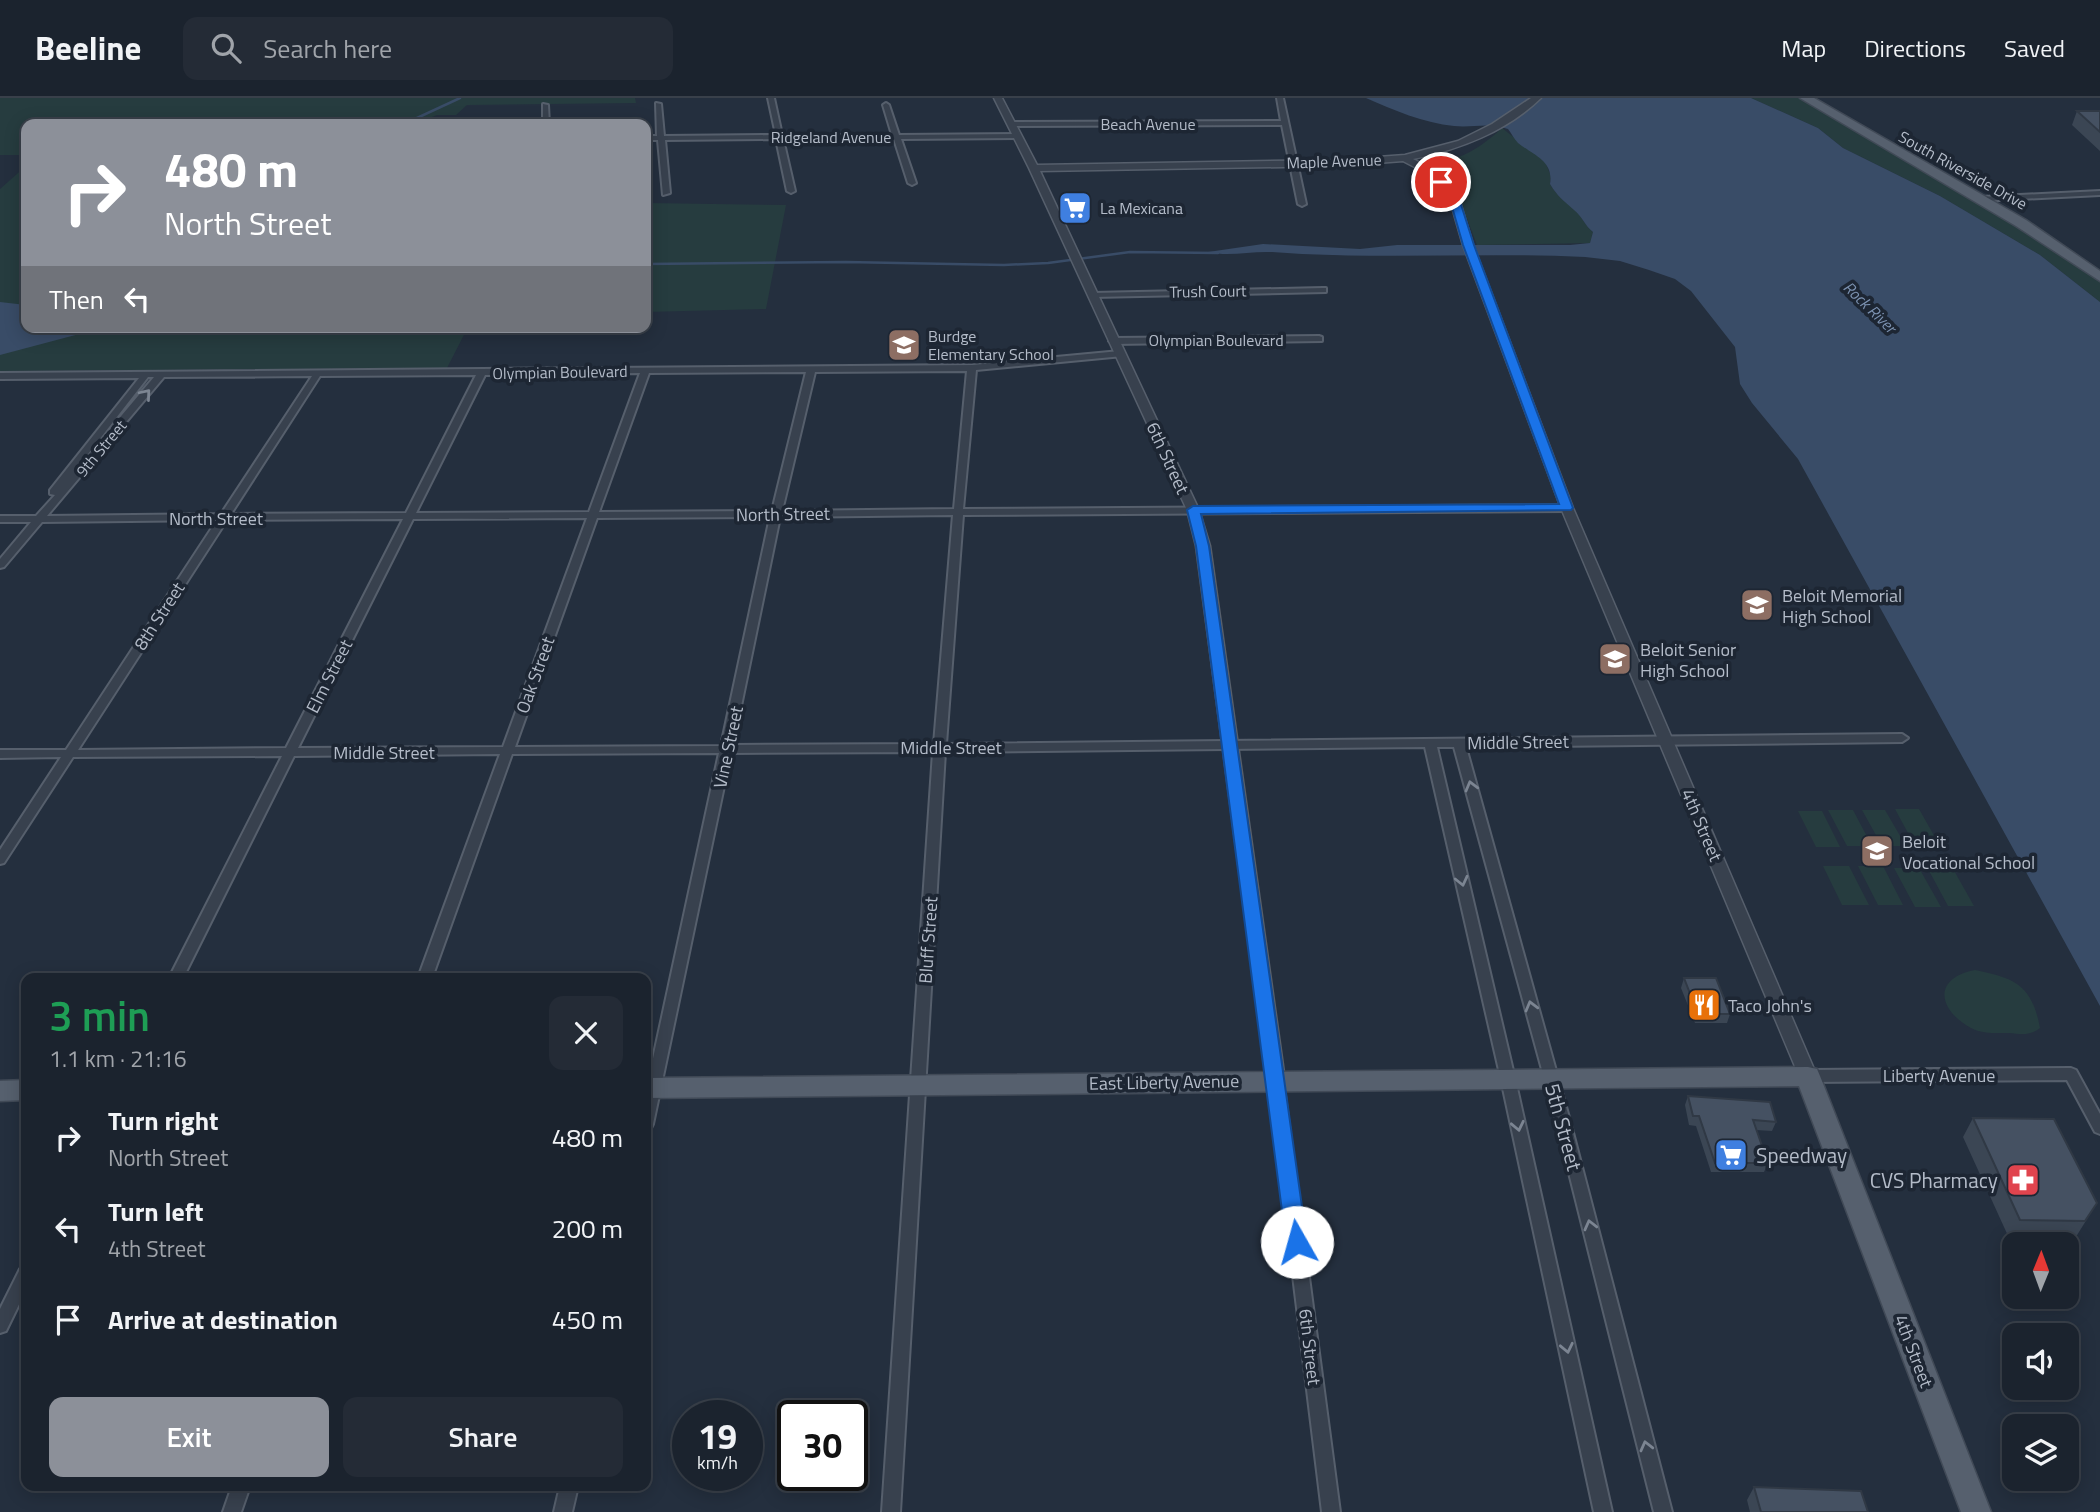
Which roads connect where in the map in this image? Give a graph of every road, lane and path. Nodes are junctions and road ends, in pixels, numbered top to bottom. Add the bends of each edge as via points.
1 (771, 98) edge
2 (998, 98) edge
3 (1280, 98) edge
4 (1537, 98) edge
5 (1806, 98) edge
6 (1819, 98) edge
7 (658, 104) dead end
8 (545, 105) dead end
9 (886, 105) dead end
10 (546, 119) edge
11 (1285, 123) junction
12 (1012, 124) junction
13 (1017, 136) junction
14 (781, 137) junction
15 (897, 137) junction
16 (651, 138) edge
17 (662, 138) junction
18 (1410, 161) junction
19 (1295, 167) junction
20 (1036, 172) junction
21 (912, 183) dead end
22 (791, 191) dead end
23 (666, 193) dead end
24 (2100, 193) edge
25 (2100, 199) edge
26 (1998, 203) junction
27 (1302, 204) dead end
28 (2100, 265) edge
29 (2100, 277) edge
30 (1323, 290) dead end
31 (1093, 295) junction
32 (1319, 339) dead end
33 (1117, 347) junction
34 (972, 368) junction
35 (811, 369) junction
36 (645, 371) junction
37 (482, 372) junction
38 (318, 373) junction
39 (146, 374) junction
40 (162, 374) junction
41 (0, 376) edge
42 (1567, 508) junction
43 (1193, 510) junction
44 (958, 513) junction
45 (776, 514) junction
46 (593, 515) junction
47 (411, 516) junction
48 (0, 519) edge
49 (36, 519) junction
50 (223, 519) junction
51 (0, 565) edge
52 (1902, 738) dead end
53 (1666, 740) junction
54 (1430, 743) junction
55 (1459, 743) junction
56 (942, 746) junction
57 (1229, 746) junction
58 (727, 749) junction
59 (508, 751) junction
60 (290, 752) junction
61 (70, 753) junction
62 (0, 754) edge
63 (0, 860) edge
64 (179, 973) edge
65 (427, 973) edge
66 (2071, 1074) joint
67 (1808, 1076) junction
68 (1508, 1079) junction
69 (1551, 1079) junction
70 (1276, 1080) junction
71 (651, 1084) edge
72 (918, 1087) junction
73 (651, 1088) edge
74 (21, 1090) edge
75 (0, 1091) edge
76 (2100, 1128) edge
77 (21, 1284) edge
78 (0, 1326) edge
79 (239, 1491) edge
80 (568, 1491) edge
81 (232, 1512) edge
82 (563, 1512) edge
83 (891, 1512) edge
84 (1331, 1512) edge
85 (1603, 1512) edge
86 (1663, 1512) edge
87 (1976, 1512) edge

1 - 14 street
2 - 12 street, 6th Street
3 - 11 street
4 - 18 street, Maple Avenue via 1478,145 1447,158
5 - 26 main road, South Riverside Drive via 1980,199
6 - 26 main road, South Riverside Drive
7 - 17 street
8 - 10 street
9 - 15 street
11 - 12 street, Beach Avenue
11 - 19 street
12 - 13 street, 6th Street
13 - 15 street, Ridgeland Avenue
13 - 20 street, 6th Street
14 - 15 street, Ridgeland Avenue
14 - 17 street, Ridgeland Avenue
14 - 22 street
15 - 21 street
16 - 17 street, Ridgeland Avenue
17 - 23 street
18 - 19 street, Maple Avenue via 1369,169
18 - 42 street, 4th Street via 1431,172 1452,192
19 - 20 street, Maple Avenue
19 - 27 street
20 - 31 street, 6th Street
24 - 26 street
25 - 26 street
26 - 28 main road, South Riverside Drive
26 - 29 main road, South Riverside Drive
30 - 31 street, Trush Court
31 - 33 street, 6th Street
32 - 33 street, Olympian Boulevard
33 - 34 street, Olympian Boulevard
33 - 43 street, 6th Street
34 - 35 street, Olympian Boulevard
34 - 44 street, Bluff Street
35 - 36 street, Olympian Boulevard
35 - 45 street, Vine Street
36 - 37 street, Olympian Boulevard
36 - 46 street, Oak Street
37 - 38 street, Olympian Boulevard
37 - 47 street, Elm Street
38 - 40 street, Olympian Boulevard
38 - 50 street, 8th Street
39 - 40 street, Olympian Boulevard
39 - 41 street, Olympian Boulevard
39 - 49 street, 9th Street
49 -> 40 street, 9th Street via 52,506
42 - 43 street, North Street
42 - 53 street, 4th Street
43 - 44 street, North Street
43 - 57 street, 6th Street via 1203,546
44 - 45 street, North Street
44 - 56 street, Bluff Street
45 - 46 street, North Street
45 - 58 street, Vine Street
46 - 47 street, North Street
46 - 59 street, Oak Street
47 - 50 street, North Street
47 - 60 street, Elm Street
48 - 49 street, North Street
49 - 50 street, North Street
49 - 51 street, 9th Street
50 - 61 street, 8th Street
52 - 53 street, Middle Street
53 - 55 street, Middle Street
53 - 67 street, 4th Street
54 - 55 street, Middle Street
54 - 57 street, Middle Street
54 -> 68 street
69 -> 55 street, 5th Street
56 - 57 street, Middle Street
56 - 58 street, Middle Street
56 - 72 street, Bluff Street
57 - 70 street, 6th Street
58 - 59 street, Middle Street
58 - 71 street, Vine Street
59 - 60 street, Middle Street
59 - 65 street, Oak Street
60 - 61 street, Middle Street
60 - 64 street, Elm Street
61 - 62 street, Middle Street
61 - 63 street, 8th Street
66 - 67 street, Liberty Avenue
66 - 76 street
67 - 69 main road, East Liberty Avenue
67 - 87 main road, 4th Street
68 - 69 main road, East Liberty Avenue
68 - 70 main road, East Liberty Avenue
68 -> 85 street
86 -> 69 street, 5th Street
70 - 72 main road, East Liberty Avenue
70 - 84 street, 6th Street
72 - 73 main road, East Liberty Avenue
72 - 83 street, Bluff Street
74 - 75 main road
77 - 78 street
79 - 81 street
80 - 82 street

